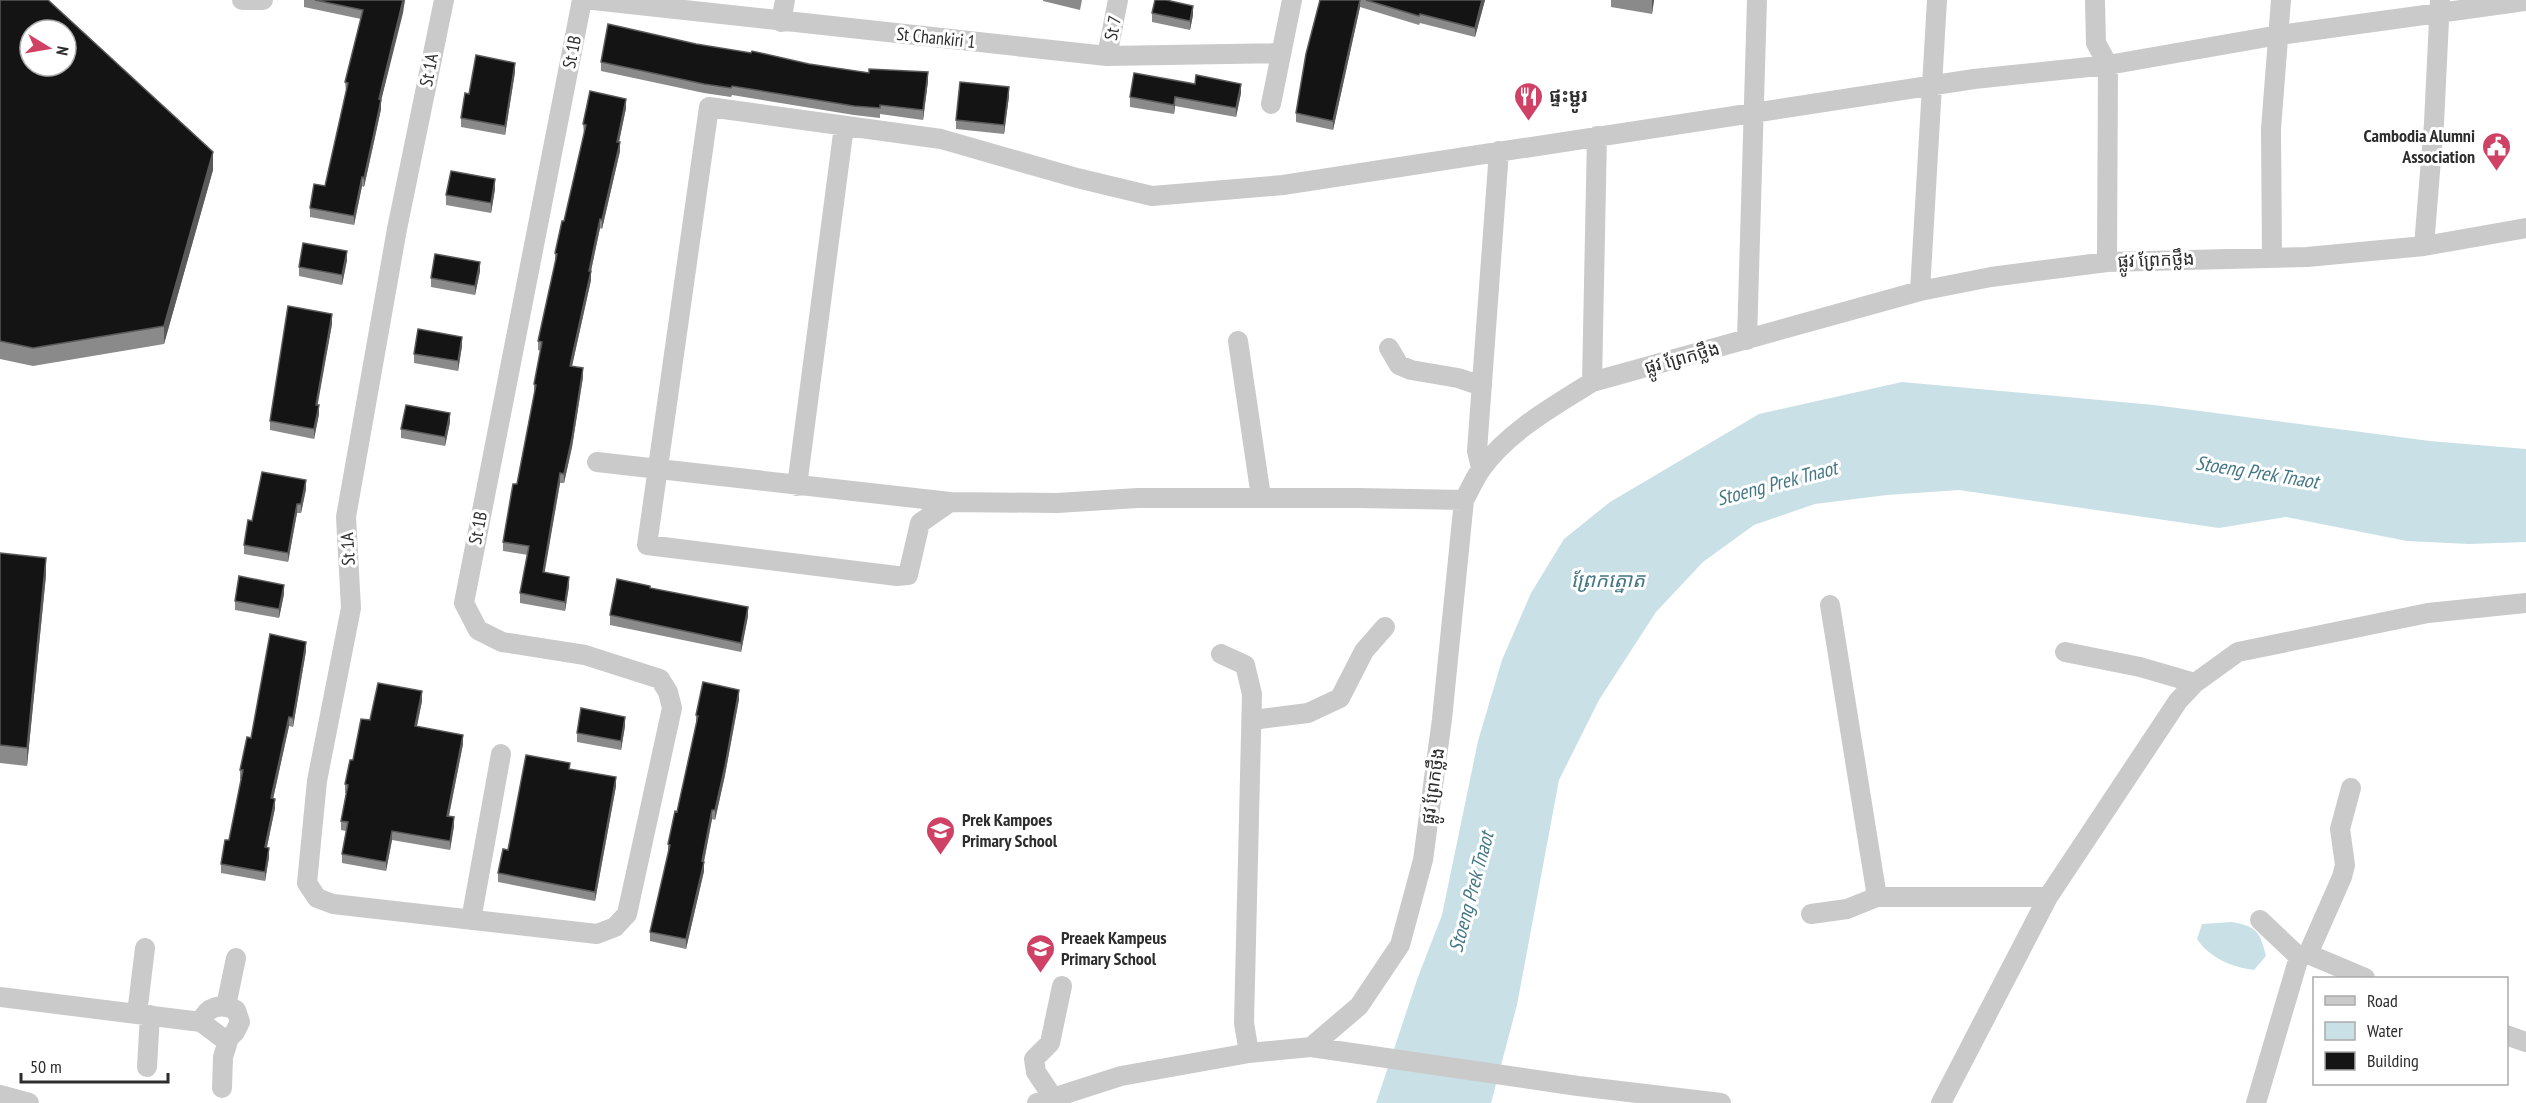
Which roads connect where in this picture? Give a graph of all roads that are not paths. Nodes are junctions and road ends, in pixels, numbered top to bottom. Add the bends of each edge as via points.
1 (242, 0) edge
2 (263, 0) edge
3 (444, 0) edge
4 (582, 0) edge
5 (785, 0) edge
6 (1118, 0) edge
7 (1292, 0) edge
8 (1756, 0) edge
9 (1937, 0) edge
10 (2095, 0) edge
11 (2281, 0) edge
12 (602, 1) edge
13 (2526, 1) edge
14 (2440, 6) edge
15 (781, 22) junction
16 (2279, 34) junction
17 (1281, 53) junction
18 (1107, 56) junction
19 (2108, 64) junction
20 (1934, 86) junction
21 (1271, 104) dead end
22 (1752, 114) junction
23 (844, 126) junction
24 (1597, 136) junction
25 (1499, 151) junction
26 (2526, 228) edge
27 (2424, 246) junction
28 (2272, 256) junction
29 (2107, 262) junction
30 (1920, 291) junction
31 (1747, 340) junction
32 (1238, 341) dead end
33 (1389, 348) dead end
34 (1592, 382) junction
35 (1482, 386) junction
36 (597, 462) dead end
37 (658, 468) junction
38 (1481, 468) junction
39 (797, 486) junction
40 (1261, 497) junction
41 (1464, 500) junction
42 (950, 502) junction
43 (2526, 603) edge
44 (1830, 605) dead end
45 (1384, 627) dead end
46 (2065, 652) dead end
47 (1221, 654) dead end
48 (2195, 683) junction
49 (1252, 720) junction
50 (501, 754) dead end
51 (2351, 788) dead end
52 (1876, 897) junction
53 (2048, 897) junction
54 (627, 914) joint
55 (1810, 914) dead end
56 (471, 920) junction
57 (2259, 920) dead end
58 (145, 948) dead end
59 (2304, 955) junction
60 (236, 958) dead end
61 (2362, 977) edge
62 (1062, 986) dead end
63 (0, 997) edge
64 (226, 1006) junction
65 (143, 1014) junction
66 (201, 1022) junction
67 (2508, 1036) edge
68 (229, 1038) junction
69 (2526, 1042) edge
70 (1311, 1047) junction
71 (1249, 1053) junction
72 (147, 1067) dead end
73 (222, 1088) dead end
74 (0, 1095) edge
75 (1045, 1100) edge
76 (29, 1103) edge
77 (1721, 1103) edge
78 (1941, 1103) edge
79 (2256, 1103) edge

1 - 2 street
3 - 56 street, St 1A via 346,517 351,608 317,781 307,883 317,898 333,904
4 - 54 street, St 1B via 464,603 478,630 502,642 585,656 660,679 668,692 672,708
5 - 15 street
6 - 18 street, St 7
7 - 17 street
8 - 22 street
9 - 20 street
10 - 19 street via 2096,43
11 - 16 street
12 - 15 street, St Chankiri 1
13 - 14 street
14 - 16 street
14 - 27 street
15 - 18 street, St Chankiri 1
16 - 19 street
16 - 28 street via 2271,129
17 - 18 street, St Chankiri 1
17 - 21 street
19 - 20 street
19 - 29 street
20 - 22 street
20 - 30 street
22 - 24 street
22 - 31 street
23 - 25 street via 941,140 1152,196 1283,185
23 - 37 street via 709,107
23 - 39 street
24 - 25 street
24 - 34 street
25 - 35 street
26 - 27 street, ផ្លូវ ព្រែកថ្លឹង
27 - 28 street, ផ្លូវ ព្រែកថ្លឹង via 2307,257
28 - 29 street, ផ្លូវ ព្រែកថ្លឹង
29 - 30 street, ផ្លូវ ព្រែកថ្លឹង
30 - 31 street, ផ្លូវ ព្រែកថ្លឹង
31 - 34 street, ផ្លូវ ព្រែកថ្លឹង
32 - 40 street
33 - 35 street via 1399,365 1411,370
34 - 38 street, ផ្លូវ ព្រែកថ្លឹង via 1509,438
35 - 38 street via 1477,450
36 - 37 street
37 - 39 street
37 - 42 street via 647,545 897,576 908,575 920,523
38 - 41 street, ផ្លូវ ព្រែកថ្លឹង
39 - 42 street
40 - 41 street
40 - 42 street
41 - 70 street, ផ្លូវ ព្រែកថ្លឹង via 1424,860 1400,945 1359,1006
43 - 48 street via 2428,613 2238,652
44 - 52 street
45 - 49 street via 1364,651 1340,698 1308,713
46 - 48 street
47 - 49 street via 1245,665 1252,694
48 - 53 street via 2178,701
49 - 71 street via 1244,1023
50 - 56 street
51 - 59 street via 2340,829 2345,865 2342,877
52 - 53 street
52 - 55 street via 1847,909
53 - 78 street
54 - 56 street, St 1A via 615,927 597,934
57 - 59 street
58 - 65 street
59 - 61 street
59 - 79 street
60 - 64 street
62 - 75 street via 1050,1043 1034,1059
63 - 65 street
64 - 66 street via 206,1011
64 - 68 street via 236,1010 240,1022
65 - 66 street
65 - 72 street
66 - 68 street via 221,1037
67 - 69 street
68 - 73 street
70 - 71 street
70 - 77 street
71 - 75 street via 1121,1076
74 - 76 street

